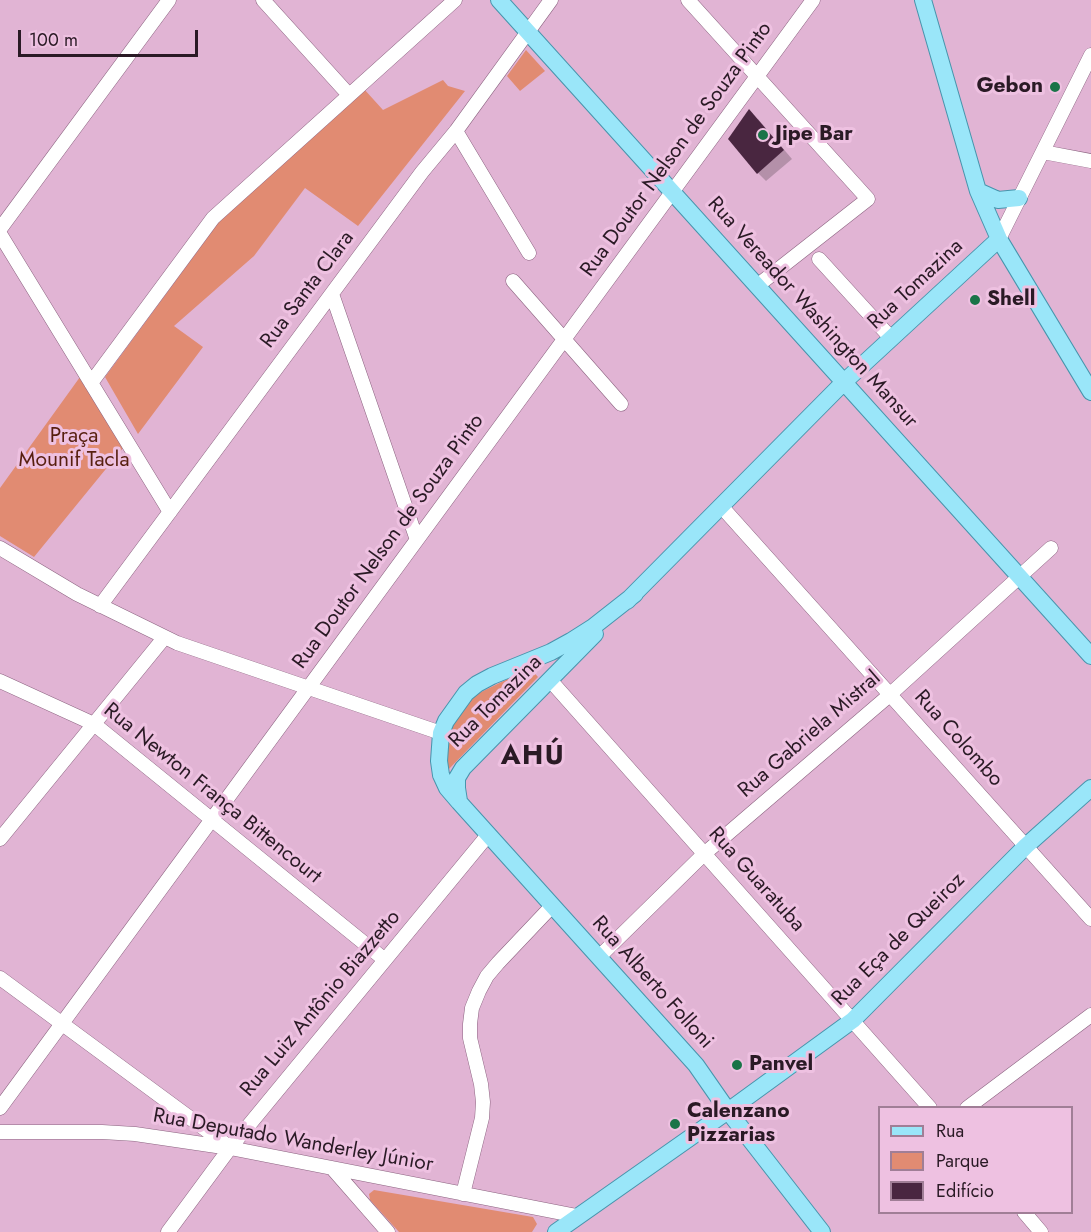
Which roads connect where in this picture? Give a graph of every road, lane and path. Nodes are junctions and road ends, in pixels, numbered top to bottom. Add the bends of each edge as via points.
1 (169, 0) edge
2 (263, 0) edge
3 (455, 0) edge
4 (499, 0) edge
5 (550, 0) edge
6 (688, 0) edge
7 (813, 0) edge
8 (923, 0) edge
9 (528, 32) junction
10 (1091, 55) edge
11 (757, 76) junction
12 (349, 95) junction
13 (456, 131) junction
14 (1042, 152) junction
15 (1091, 161) edge
16 (978, 191) junction
17 (672, 192) junction
18 (1019, 198) junction
19 (0, 229) edge
20 (0, 234) edge
21 (999, 239) junction
22 (529, 254) dead end
23 (819, 260) dead end
24 (513, 281) dead end
25 (757, 286) junction
26 (332, 294) junction
27 (891, 338) junction
28 (564, 339) junction
29 (844, 382) junction
30 (91, 383) junction
31 (1091, 392) edge
32 (621, 404) dead end
33 (721, 506) junction
34 (170, 512) junction
35 (417, 540) junction
36 (0, 548) edge
37 (1052, 548) dead end
38 (1020, 577) junction
39 (634, 594) junction
40 (100, 606) junction
41 (164, 638) junction
42 (1091, 656) edge
43 (526, 663) junction
44 (550, 680) junction
45 (0, 681) edge
46 (308, 688) junction
47 (890, 694) junction
48 (94, 724) junction
49 (441, 733) junction
50 (1091, 788) edge
51 (459, 802) junction
52 (212, 820) junction
53 (488, 835) junction
54 (0, 839) edge
55 (1026, 846) junction
56 (705, 854) junction
57 (552, 906) junction
58 (1091, 919) edge
59 (599, 957) junction
60 (385, 960) junction
61 (0, 978) edge
62 (1091, 1015) edge
63 (853, 1020) junction
64 (62, 1024) junction
65 (929, 1106) edge
66 (968, 1106) edge
67 (0, 1108) edge
68 (728, 1110) junction
69 (0, 1132) edge
70 (230, 1148) junction
71 (332, 1168) junction
72 (463, 1194) junction
73 (1026, 1214) edge
74 (577, 1216) junction
75 (168, 1232) edge
76 (388, 1232) edge
77 (556, 1232) edge
78 (822, 1232) edge
79 (1041, 1232) edge

1 - 19 street
2 - 12 street
3 - 12 street
4 - 9 main road, Rua Vereador Washington Mansur
5 - 9 street, Rua Santa Clara
6 - 11 street
7 - 11 street, Rua Doutor Nelson de Souza Pinto
8 - 16 main road
9 - 13 street, Rua Santa Clara
9 - 17 main road, Rua Vereador Washington Mansur
10 - 14 street
11 - 17 street, Rua Doutor Nelson de Souza Pinto
11 - 25 street via 868,199
12 - 30 street via 213,218
13 - 22 street
13 - 26 street, Rua Santa Clara
14 - 15 street
14 - 18 street
16 - 18 main road via 998,200
16 - 21 main road
17 - 25 main road, Rua Vereador Washington Mansur
17 - 28 street, Rua Doutor Nelson de Souza Pinto
18 - 21 street
20 - 30 street
21 - 27 main road, Rua Tomazina
21 - 31 main road
23 - 27 street
24 - 28 street
25 - 29 main road, Rua Vereador Washington Mansur
26 - 34 street, Rua Santa Clara
26 - 35 street
27 - 29 main road, Rua Tomazina
28 - 32 street
28 - 35 street, Rua Doutor Nelson de Souza Pinto
29 - 33 main road, Rua Tomazina
29 - 38 main road, Rua Vereador Washington Mansur
30 - 34 street
33 - 39 main road, Rua Tomazina
33 - 47 street, Rua Colombo
34 - 40 street, Rua Santa Clara
35 - 46 street, Rua Doutor Nelson de Souza Pinto
36 - 40 street
37 - 38 street, Rua Gabriela Mistral
38 - 42 main road, Rua Vereador Washington Mansur
38 - 47 street, Rua Gabriela Mistral
39 - 43 main road, Rua Tomazina via 593,627
39 - 44 main road, Rua Tomazina
40 - 41 street
41 - 46 street
41 - 48 street
43 - 44 main road
43 - 49 main road, Rua Tomazina via 492,676 466,693
44 - 51 main road, Rua Tomazina via 463,768 457,778
44 - 56 street, Rua Guaratuba
45 - 48 street, Rua Newton França Bittencourt
46 - 49 street
46 - 52 street, Rua Doutor Nelson de Souza Pinto
47 - 55 street, Rua Colombo
47 - 56 street, Rua Gabriela Mistral
48 - 52 street, Rua Newton França Bittencourt
48 - 54 street
49 - 51 main road, Rua Tomazina via 441,775
50 - 55 main road, Rua Eça de Queiroz
51 - 53 main road, Rua Alberto Folloni
52 - 60 street, Rua Newton França Bittencourt
52 - 64 street, Rua Doutor Nelson de Souza Pinto
53 - 57 main road, Rua Alberto Folloni
53 - 60 street, Rua Luiz Antônio Biazzetto
55 - 58 street, Rua Colombo
55 - 63 main road, Rua Eça de Queiroz
56 - 59 street, Rua Gabriela Mistral
56 - 63 street, Rua Guaratuba
57 - 59 main road, Rua Alberto Folloni
57 - 72 street via 487,976 472,1008 470,1038 483,1102
59 - 68 main road, Rua Alberto Folloni via 696,1065
60 - 70 street, Rua Luiz Antônio Biazzetto
61 - 64 street
62 - 66 street
63 - 65 street, Rua Guaratuba
63 - 68 main road, Rua Eça de Queiroz
64 - 67 street, Rua Doutor Nelson de Souza Pinto
64 - 70 street
68 - 74 main road, Rua Eça de Queiroz
68 - 78 main road, Rua Alberto Folloni
69 - 70 street, Rua Deputado Wanderley Júnior via 135,1134
70 - 71 street, Rua Deputado Wanderley Júnior
70 - 75 street, Rua Luiz Antônio Biazzetto
71 - 72 street, Rua Deputado Wanderley Júnior
71 - 76 street
72 - 74 street, Rua Deputado Wanderley Júnior
73 - 79 street
74 - 77 main road, Rua Eça de Queiroz

